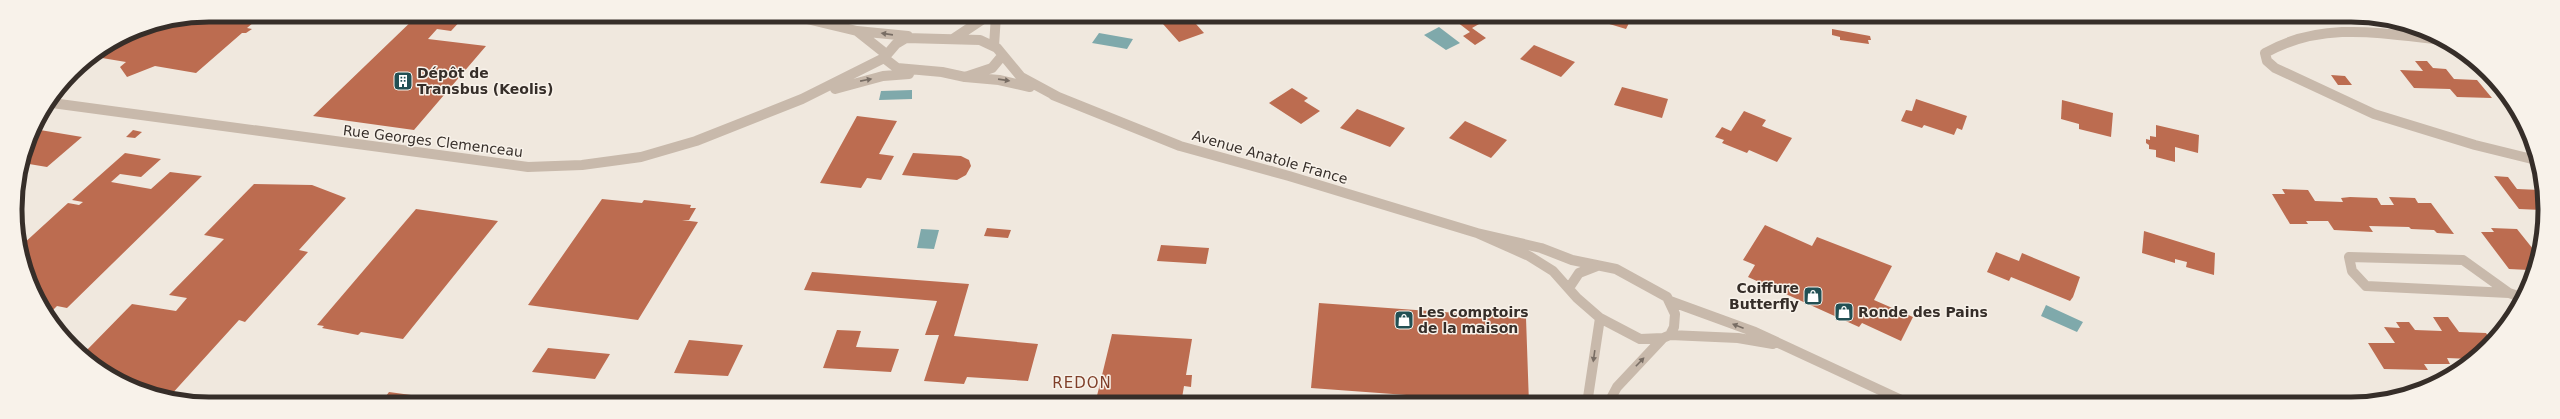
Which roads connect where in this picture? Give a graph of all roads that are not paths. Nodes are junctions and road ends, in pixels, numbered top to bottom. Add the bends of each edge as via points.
1 (819, 22) edge
2 (980, 22) edge
3 (996, 22) edge
4 (857, 31) junction
5 (918, 37) junction
6 (2428, 39) edge
7 (950, 40) junction
8 (994, 46) junction
9 (885, 56) junction
10 (1002, 56) junction
11 (930, 72) junction
12 (965, 77) junction
13 (1058, 97) junction
14 (802, 99) junction
15 (56, 103) edge
16 (2531, 159) edge
17 (1477, 233) junction
18 (1601, 265) junction
19 (1569, 288) junction
20 (2509, 293) junction
21 (2517, 296) edge
22 (1670, 301) junction
23 (1600, 318) junction
24 (1666, 337) junction
25 (1787, 347) junction
26 (1588, 397) edge
27 (1611, 397) edge
28 (1895, 397) edge

1 - 4 street
2 - 7 street
3 - 8 street
5 -> 4 street
4 - 9 street
5 - 7 street
5 - 9 street, Rue Georges Clemenceau via 901,40
6 - 16 street via 2326,31 2298,36 2264,53 2267,61 2275,68 2374,114
7 - 8 street via 980,40
8 - 10 street, Avenue Anatole France
9 - 11 street via 897,68
9 - 14 street, Rue Georges Clemenceau
10 - 12 street via 992,68
10 - 13 street, Avenue Anatole France via 1021,77
11 - 12 street, Avenue Anatole France
14 -> 11 street, Rue Georges Clemenceau via 883,76
12 -> 13 street, Avenue Anatole France via 1017,83
13 - 17 street, Avenue Anatole France via 1180,146
14 - 15 street, Rue Georges Clemenceau via 696,141 641,158 582,165 528,167 114,113
17 - 18 street, Avenue Anatole France via 1541,248 1572,260
17 - 19 street, Avenue Anatole France via 1529,256 1553,271
18 - 19 street via 1584,269 1577,274 1572,278
18 - 22 street, Avenue Anatole France via 1616,269
19 - 23 street, Avenue Anatole France
20 - 20 street via 2463,260 2349,257 2352,271 2366,286
20 - 21 street
22 - 24 street via 1676,320
25 -> 22 street, Avenue Anatole France
23 - 24 street, Avenue Anatole France via 1640,339
23 -> 26 street
24 - 25 street, Avenue Anatole France via 1738,338
27 -> 24 street via 1616,387
25 - 28 street

